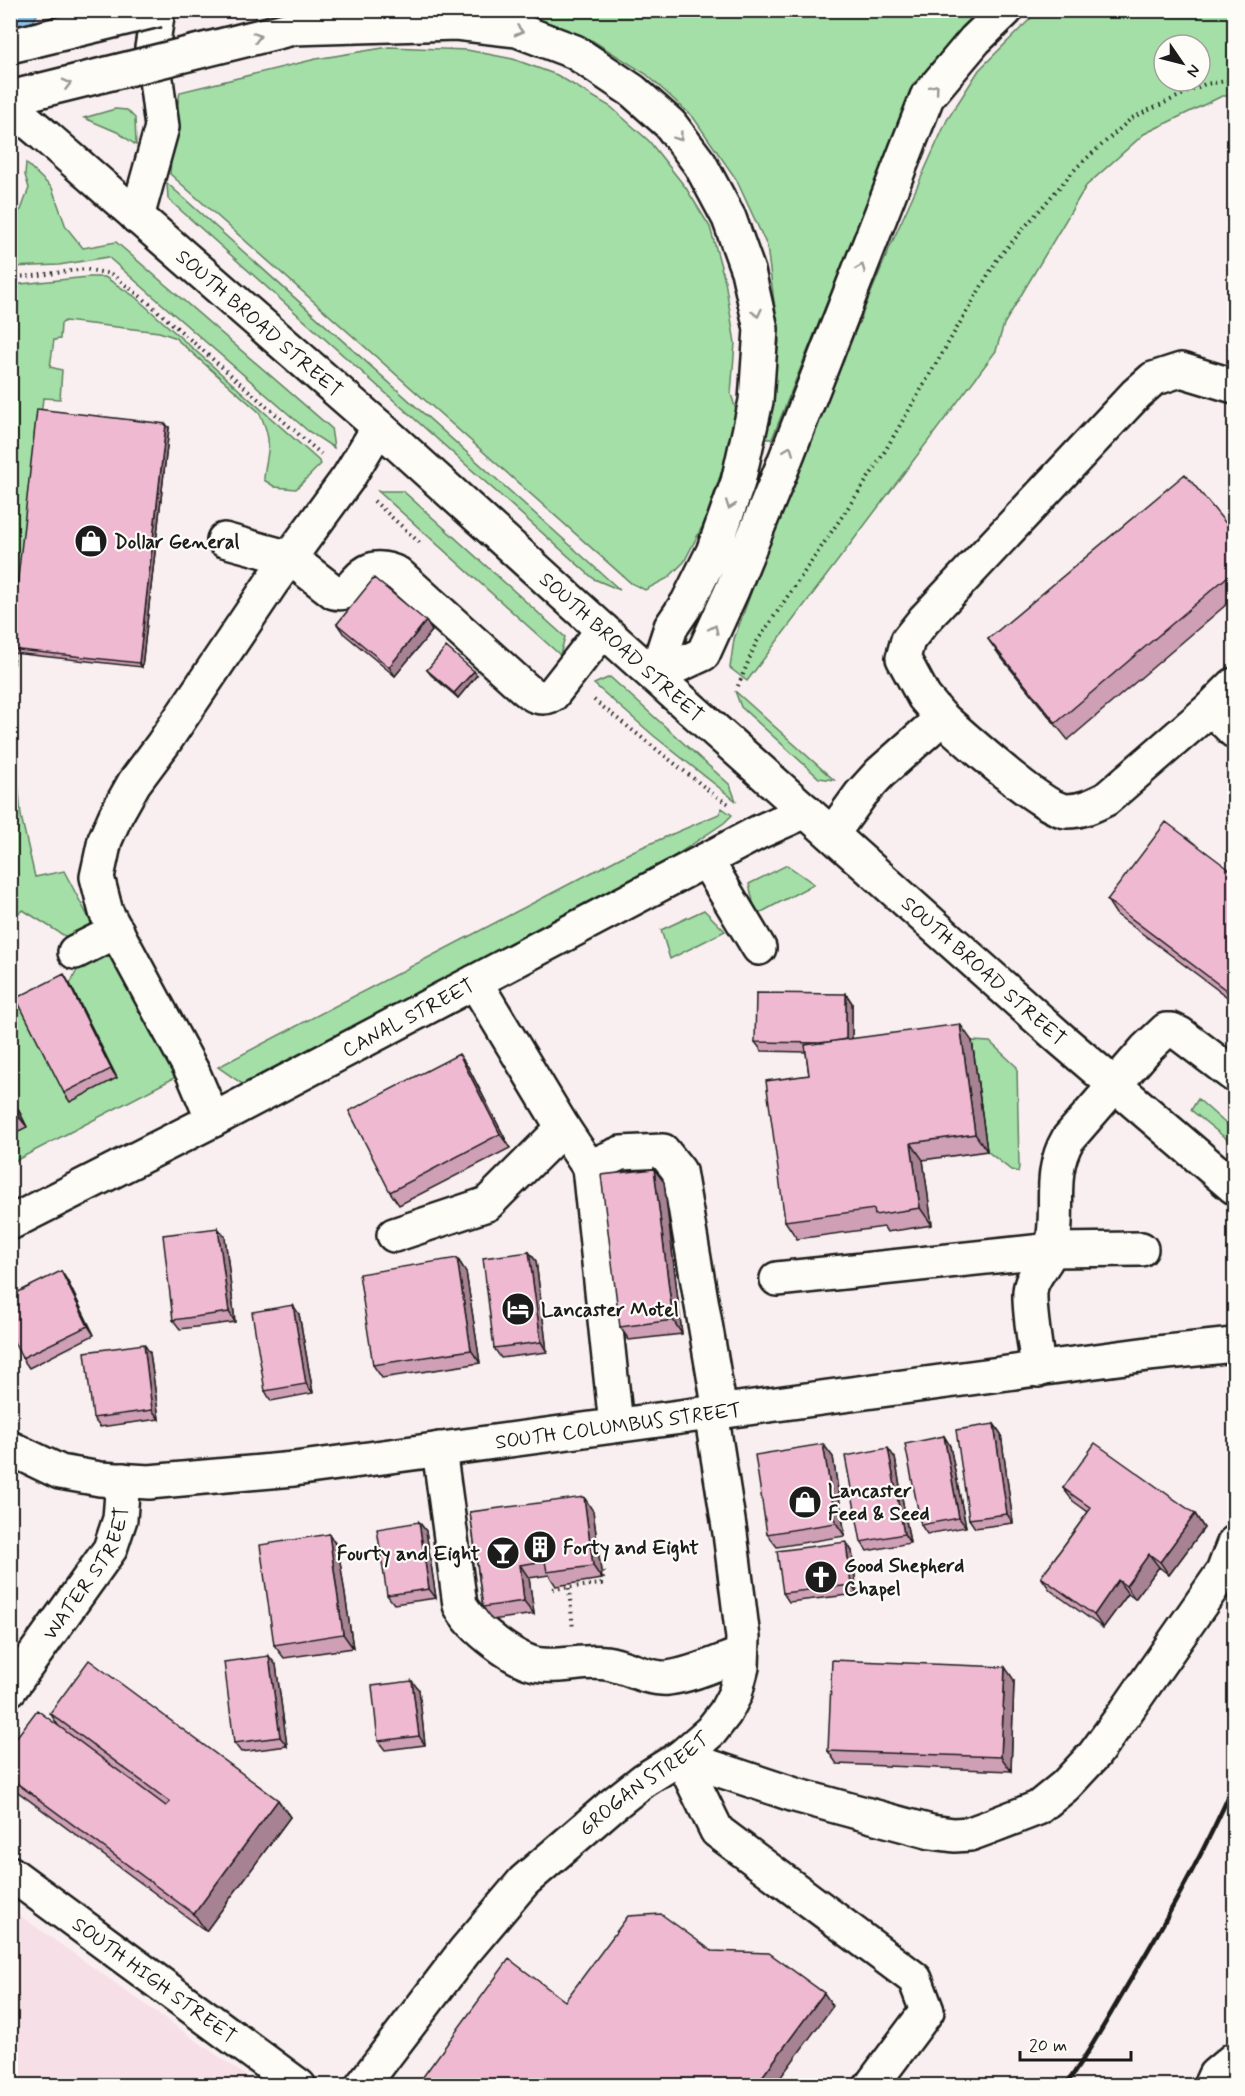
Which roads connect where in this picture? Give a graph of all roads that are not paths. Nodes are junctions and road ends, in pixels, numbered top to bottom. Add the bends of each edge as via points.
1 (158, 10) edge
2 (363, 10) edge
3 (1006, 10) edge
4 (293, 28) junction
5 (10, 46) edge
6 (10, 98) edge
7 (10, 106) edge
8 (137, 217) junction
9 (1234, 386) edge
10 (380, 427) junction
11 (224, 540) dead end
12 (290, 558) junction
13 (603, 630) junction
14 (655, 676) junction
15 (1234, 685) edge
16 (1211, 708) junction
17 (942, 718) junction
18 (1234, 731) edge
19 (806, 811) junction
20 (832, 834) junction
21 (706, 860) junction
22 (117, 931) junction
23 (759, 948) dead end
24 (75, 951) dead end
25 (475, 982) junction
26 (1234, 1075) edge
27 (1114, 1085) junction
28 (213, 1120) junction
29 (563, 1128) junction
30 (589, 1167) junction
31 (1234, 1187) edge
32 (10, 1223) edge
33 (394, 1236) dead end
34 (1141, 1249) dead end
35 (1052, 1250) junction
36 (777, 1279) dead end
37 (1233, 1341) edge
38 (1038, 1370) junction
39 (716, 1412) junction
40 (616, 1425) junction
41 (10, 1448) edge
42 (439, 1449) junction
43 (123, 1480) junction
44 (1234, 1543) edge
45 (742, 1654) junction
46 (10, 1689) edge
47 (681, 1757) junction
48 (10, 1873) edge
49 (1234, 2059) edge
50 (299, 2085) edge
51 (362, 2085) edge
52 (871, 2085) edge
53 (1210, 2085) edge

1 - 5 main road, bridge
1 - 8 main road via 152,48 162,127
2 - 4 main road
14 -> 3 main road via 703,654 782,468 927,97 975,39
6 -> 4 main road, bridge
4 -> 14 main road via 456,23 517,30 575,52 633,91 670,124 700,164 729,218 748,271 761,329 756,400 738,482 713,552 671,627
7 - 8 main road, SOUTH BROAD STREET, bridge
8 - 10 main road, SOUTH BROAD STREET
9 - 17 main road via 1181,370 1153,378 924,620 908,640 903,658 924,697
10 - 12 main road
10 - 13 main road, SOUTH BROAD STREET
11 - 12 main road
12 - 13 main road via 341,594 371,569 398,574 537,697 552,695
12 - 22 main road via 116,814 105,840 98,877 106,912
13 - 14 main road, SOUTH BROAD STREET
14 - 19 main road, SOUTH BROAD STREET
15 - 16 main road
16 - 17 main road via 1106,799 1088,808 1065,811 1027,790
16 - 18 main road
17 - 20 main road via 880,773
19 - 20 main road, SOUTH BROAD STREET
19 - 21 main road, CANAL STREET
20 - 27 main road, SOUTH BROAD STREET
21 - 23 main road
21 - 25 main road, CANAL STREET
22 - 24 main road
22 - 28 main road via 193,1073
25 - 28 main road, CANAL STREET
25 - 29 main road
26 - 27 main road via 1180,1034 1166,1030
27 - 31 main road, SOUTH BROAD STREET
27 - 35 main road via 1060,1152
28 - 32 main road, CANAL STREET
29 - 30 main road
29 - 33 main road via 487,1204
30 - 39 main road, GROGAN STREET via 621,1153 663,1151 679,1171
30 - 40 main road
34 - 35 main road
35 - 36 main road
35 - 38 main road via 1033,1279 1030,1292
37 - 38 main road, SOUTH COLUMBUS STREET
38 - 39 main road, SOUTH COLUMBUS STREET
39 - 40 main road, SOUTH COLUMBUS STREET
39 - 45 main road, GROGAN STREET
40 - 42 main road, SOUTH COLUMBUS STREET
41 - 43 main road, SOUTH COLUMBUS STREET via 60,1472
42 - 43 main road, SOUTH COLUMBUS STREET via 294,1469 149,1482
42 - 45 main road via 460,1605 482,1633 531,1663 605,1663 666,1678
43 - 46 main road, WATER STREET via 120,1519 110,1549
44 - 47 main road via 1223,1572 1094,1755 1038,1808 1010,1820 970,1834 931,1832 795,1795
45 - 47 main road, GROGAN STREET via 735,1694 725,1713
47 - 51 main road, GROGAN STREET via 644,1780 524,1881
47 - 52 main road via 717,1831 915,1979 927,2012
48 - 50 main road, SOUTH HIGH STREET
49 - 53 main road via 1215,2075

